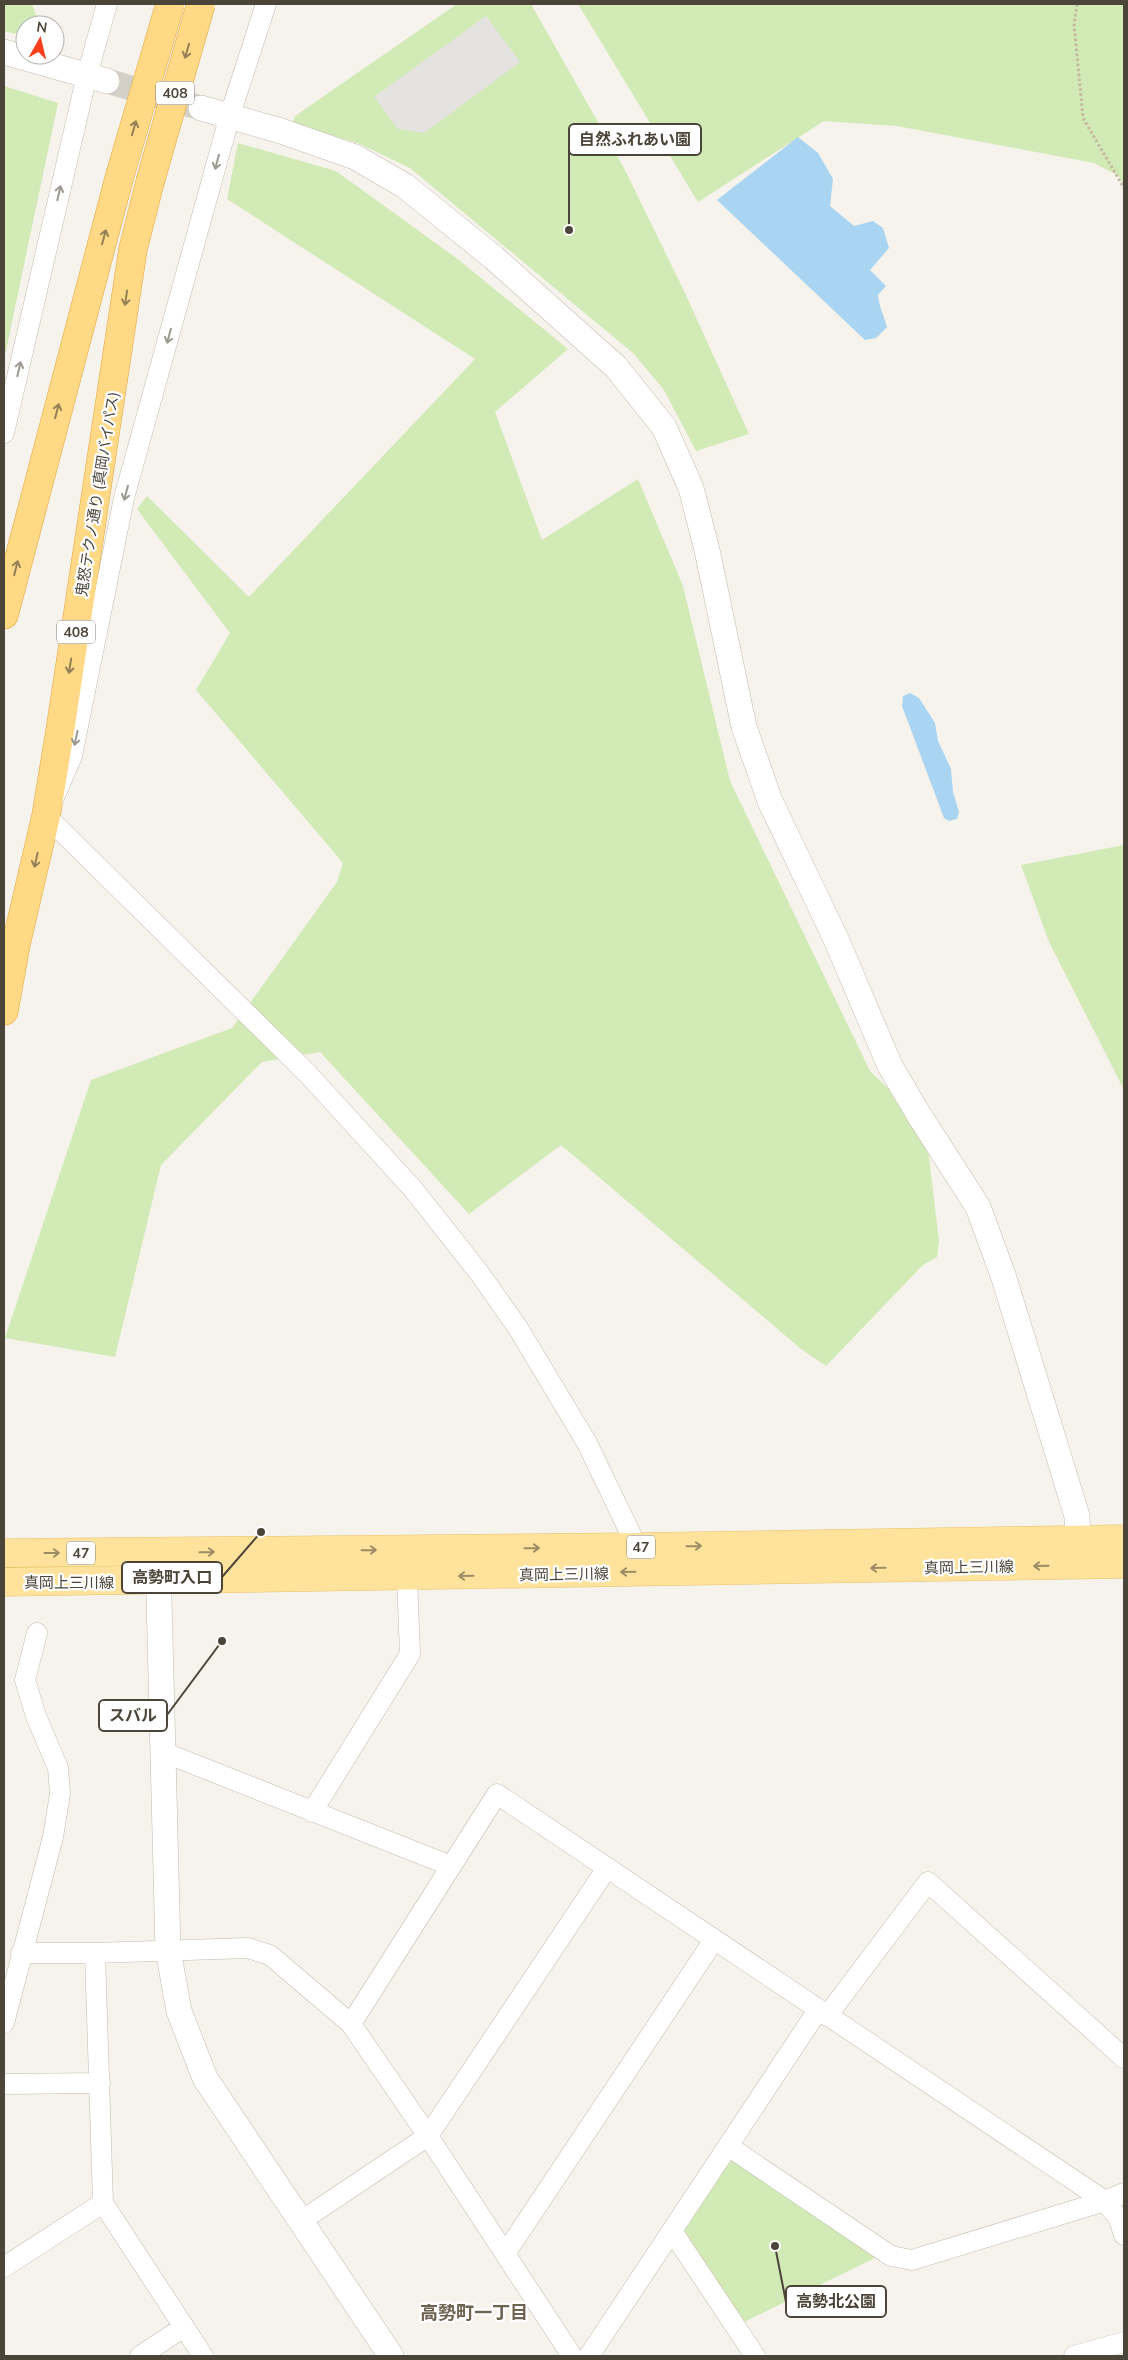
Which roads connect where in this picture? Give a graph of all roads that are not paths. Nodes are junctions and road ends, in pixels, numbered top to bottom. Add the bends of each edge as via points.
1 (107, 4) edge
2 (170, 4) edge
3 (201, 4) edge
4 (266, 4) edge
5 (4, 52) edge
6 (97, 78) junction
7 (201, 108) tunnel mouth
8 (230, 115) junction
9 (4, 433) edge
10 (4, 615) edge
11 (46, 816) junction
12 (4, 1011) edge
13 (1124, 1539) edge
14 (638, 1547) junction
15 (158, 1552) junction
16 (1079, 1552) junction
17 (4, 1553) edge
18 (1124, 1564) edge
19 (407, 1577) junction
20 (4, 1582) edge
21 (159, 1582) junction
22 (36, 1633) dead end
23 (163, 1752) junction
24 (312, 1812) junction
25 (451, 1866) junction
26 (607, 1868) junction
27 (714, 1940) junction
28 (168, 1950) junction
29 (21, 1953) junction
30 (96, 1953) junction
31 (822, 2013) junction
32 (4, 2023) edge
33 (351, 2024) junction
34 (1124, 2058) edge
35 (100, 2083) junction
36 (4, 2084) edge
37 (428, 2136) junction
38 (728, 2146) junction
39 (1124, 2192) edge
40 (1105, 2201) junction
41 (103, 2203) junction
42 (301, 2221) junction
43 (672, 2231) junction
44 (1124, 2235) edge
45 (505, 2254) junction
46 (4, 2267) edge
47 (184, 2328) junction
48 (1124, 2342) edge
49 (140, 2356) edge
50 (203, 2356) edge
51 (391, 2356) edge
52 (572, 2356) edge
53 (589, 2356) edge
54 (755, 2356) edge
55 (1074, 2356) edge

1 - 6 street
10 -> 2 highway, 408, bridge via 120,175
3 -> 11 highway, 鬼怒テクノ通り (真岡バイパス) / 408, bridge via 133,250
4 - 8 street
5 - 6 street
9 -> 6 street
7 - 8 street
8 -> 11 street via 124,498 72,756
8 - 16 street via 355,158 405,186 494,258 616,367 664,426 691,488 744,727 770,801 836,939 890,1066 978,1207 1077,1516
11 -> 12 highway, 鬼怒テクノ通り (真岡バイパス) / 408
11 - 14 street via 307,1073 413,1189 518,1328 587,1443
13 - 16 main road, 真岡上三川線 / 47
15 -> 14 main road, 真岡上三川線 / 47
14 -> 16 main road, 真岡上三川線 / 47
17 -> 15 main road, 真岡上三川線 / 47
15 - 21 street
16 - 18 main road, 真岡上三川線 / 47
16 -> 19 main road, 真岡上三川線 / 47
19 - 21 main road, 真岡上三川線 / 47
19 - 24 street via 410,1654
20 - 21 main road, 真岡上三川線 / 47
21 - 23 street
22 - 29 street via 25,1680 58,1768 60,1794 53,1837
23 - 24 street
23 - 28 street
24 - 25 street
25 - 26 street via 496,1794
25 - 33 street
26 - 27 street
26 - 37 street
27 - 31 street
27 - 45 street
28 - 30 street
28 - 33 street via 248,1948 270,1955
28 - 42 street via 179,2010 205,2078
29 - 30 street
29 - 32 street
30 - 35 street
31 - 34 street via 928,1882
31 - 38 street
31 - 40 street
33 - 37 street
35 - 36 street
35 - 41 street
37 - 42 street
37 - 45 street
38 - 40 street via 891,2256 912,2260
38 - 43 street
39 - 40 street
40 - 44 street via 1119,2219
41 - 46 street
41 - 47 street
42 - 51 street
43 - 53 street
43 - 54 street
45 - 52 street
47 - 49 street
47 - 50 street
48 - 55 street

